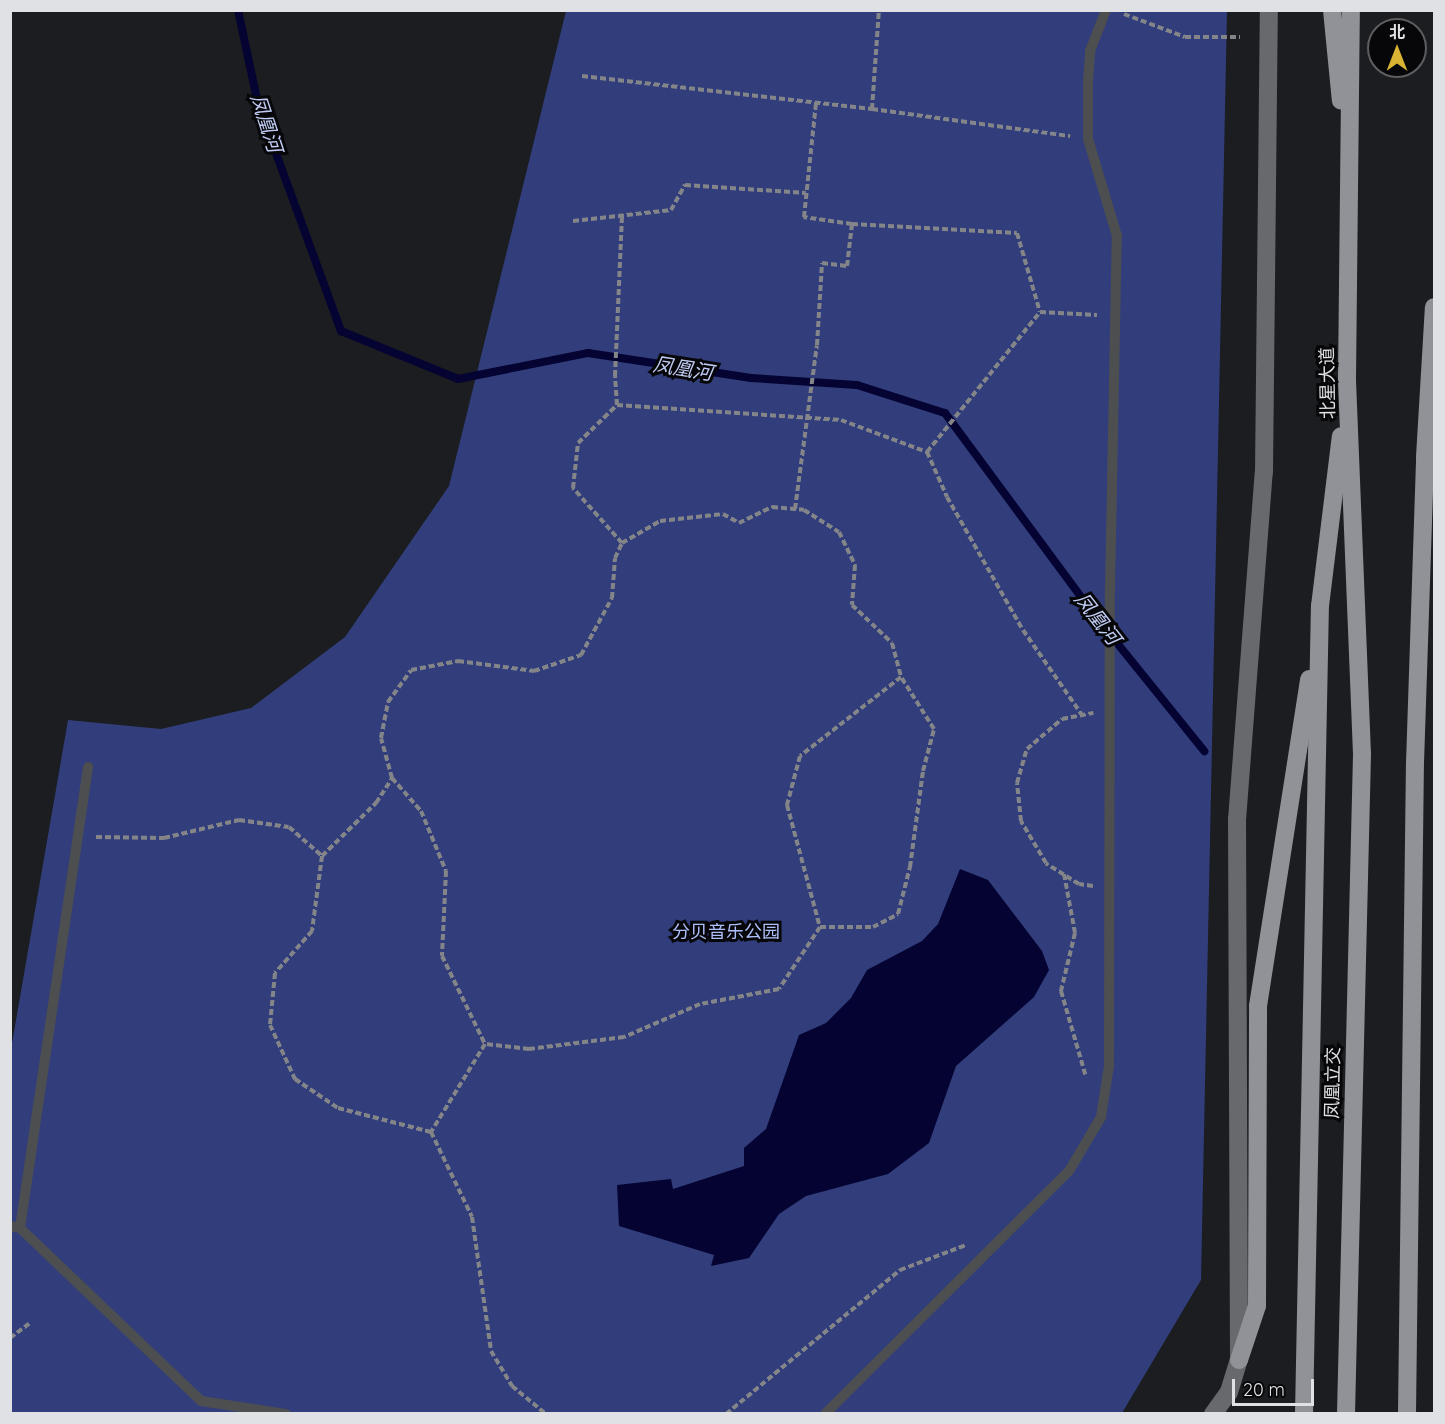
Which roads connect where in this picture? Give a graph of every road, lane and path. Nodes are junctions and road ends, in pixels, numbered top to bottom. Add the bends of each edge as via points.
1 (879, 10) edge
2 (1106, 10) edge
3 (1115, 10) edge
4 (1269, 10) edge
5 (1332, 10) edge
6 (1351, 10) edge
7 (1240, 37) dead end
8 (582, 76) dead end
9 (816, 103) junction
10 (872, 109) junction
11 (1088, 139) junction
12 (807, 193) junction
13 (1351, 214) junction
14 (622, 215) junction
15 (573, 221) dead end
16 (852, 224) junction
17 (1434, 307) edge
18 (1040, 312) junction
19 (1116, 316) junction
20 (1347, 380) junction
21 (617, 405) junction
22 (806, 421) junction
23 (927, 452) junction
24 (795, 509) junction
25 (622, 543) junction
26 (1320, 606) junction
27 (901, 677) junction
28 (1112, 703) junction
29 (1082, 715) junction
30 (1362, 754) joint
31 (88, 767) dead end
32 (392, 778) junction
33 (77, 837) junction
34 (321, 856) junction
35 (1064, 874) junction
36 (1111, 889) junction
37 (820, 927) junction
38 (485, 1044) junction
39 (1090, 1089) dead end
40 (430, 1132) junction
41 (15, 1227) edge
42 (972, 1242) dead end
43 (31, 1322) dead end
44 (10, 1338) edge
45 (1239, 1360) junction
46 (286, 1413) edge
47 (546, 1413) edge
48 (726, 1413) edge
49 (825, 1413) edge
50 (1213, 1413) edge
51 (1304, 1413) edge
52 (1346, 1413) edge
53 (1407, 1413) edge

1 - 10 path
2 - 11 lane via 1090,51
3 - 7 path via 1185,38
4 - 45 street via 1264,472 1237,820
5 - 13 highway
6 - 13 highway, 北星大道
8 - 9 path
9 - 10 path
9 - 12 path
10 - 11 path
11 - 19 lane via 1117,236
12 - 14 path via 685,185 671,210
12 - 16 path via 804,217
13 - 20 highway, 北星大道
14 - 15 path
14 - 21 path
16 - 18 path via 1017,233
16 - 22 path via 847,266 822,263 817,345
17 - 53 highway via 1415,763
18 - 19 path
18 - 23 path
19 - 28 lane via 1110,589
20 - 26 highway
20 - 30 highway, 北星大道
21 - 22 path
21 - 25 path via 578,443 573,488
22 - 23 path via 841,420
22 - 24 path
23 - 29 path via 947,497 1023,630
24 - 25 path via 772,507 740,523 723,514 660,521
24 - 27 path via 804,510 839,532 855,565 852,605 892,643
25 - 32 path via 615,558 612,598 581,655 534,671 458,661 411,670 388,702 381,738
26 - 45 highway via 1258,1006 1257,1306
26 - 51 highway
27 - 37 path via 800,756 788,805
27 - 37 path via 934,729 898,914 873,927
28 - 29 path
28 - 36 lane
29 - 35 path via 1062,719 1027,748 1017,783 1021,822 1046,863
30 - 52 highway, 凤凰立交
31 - 33 lane
32 - 34 path via 376,803
32 - 38 path via 421,811 446,871 442,956
33 - 34 path via 164,838 239,820 289,826
33 - 41 lane
34 - 40 path via 312,931 275,973 270,1025 295,1079 338,1108
35 - 36 path via 1079,884
35 - 39 path via 1075,933 1061,991
36 - 49 lane via 1109,1066 1101,1117 1069,1171
37 - 38 path via 779,989 700,1004 624,1037 529,1049
38 - 40 path
40 - 47 path via 472,1217 491,1351 512,1386
41 - 46 lane via 201,1401
42 - 48 path via 900,1270
43 - 44 path
45 - 50 street via 1229,1392

